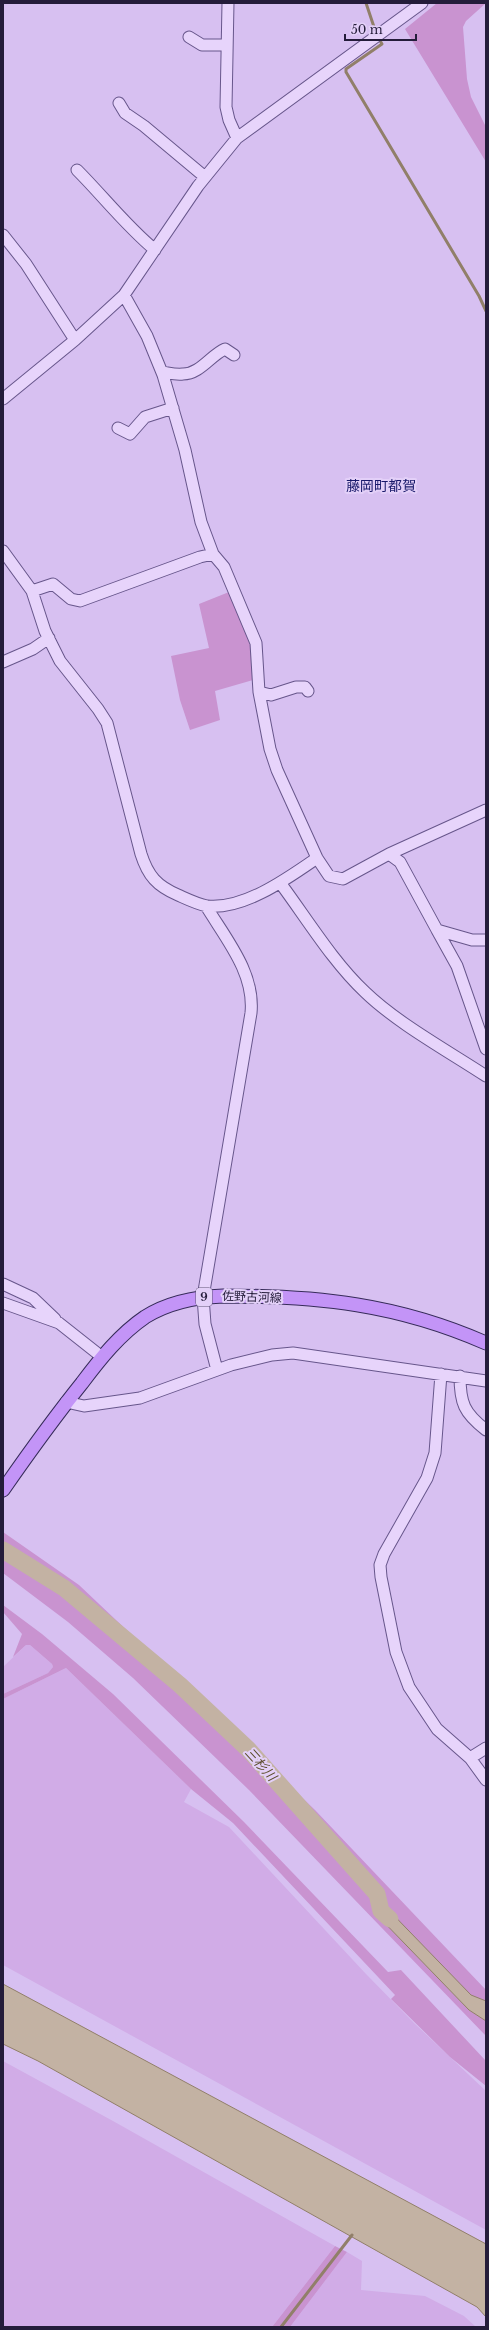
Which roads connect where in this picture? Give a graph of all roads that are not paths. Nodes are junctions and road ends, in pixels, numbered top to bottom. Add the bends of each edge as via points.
1 (228, 3) edge
2 (422, 3) edge
3 (190, 37) dead end
4 (227, 45) junction
5 (119, 103) dead end
6 (237, 138) junction
7 (77, 170) dead end
8 (205, 177) junction
9 (3, 235) edge
10 (155, 250) junction
11 (124, 295) junction
12 (75, 340) junction
13 (234, 355) dead end
14 (162, 372) junction
15 (3, 399) edge
16 (173, 408) junction
17 (118, 428) dead end
18 (3, 551) edge
19 (214, 554) junction
20 (32, 591) junction
21 (48, 638) junction
22 (3, 662) edge
23 (308, 691) dead end
24 (259, 692) junction
25 (486, 810) edge
26 (389, 854) junction
27 (317, 858) junction
28 (280, 884) junction
29 (206, 906) junction
30 (437, 930) junction
31 (486, 940) edge
32 (486, 1049) edge
33 (486, 1076) edge
34 (3, 1284) edge
35 (203, 1297) junction
36 (3, 1303) edge
37 (59, 1323) junction
38 (486, 1343) edge
39 (102, 1357) junction
40 (217, 1370) junction
41 (441, 1374) junction
42 (460, 1376) junction
43 (486, 1381) edge
44 (66, 1402) junction
45 (486, 1430) edge
46 (3, 1490) edge
47 (486, 1748) edge
48 (470, 1758) junction
49 (486, 1780) edge

1 - 4 street
2 - 6 street
3 - 4 street via 202,45
4 - 6 street via 226,107
5 - 8 street via 125,113
6 - 8 street
7 - 10 street via 138,237
8 - 10 street
9 - 12 street via 26,264
10 - 11 street
11 - 12 street
11 - 14 street via 147,336
12 - 15 street
13 - 14 street via 225,349 197,370 185,375
14 - 16 street
16 - 17 street via 145,417 130,434
16 - 19 street via 201,522
18 - 20 street
19 - 20 street via 80,601 71,599 52,584
19 - 24 street via 224,568 256,643
20 - 21 street
21 - 22 street via 33,649
21 - 29 street via 60,661 98,709 106,724 146,870 158,885
23 - 24 street via 305,687 296,687 270,696
24 - 27 street via 270,749
25 - 26 street
26 - 27 street via 343,879 329,876
26 - 30 street via 400,862
27 - 28 street
28 - 29 street via 226,905
28 - 33 street via 365,992 420,1033
29 - 35 street via 244,970 252,993 252,1002
30 - 31 street via 472,940
30 - 32 street via 457,966
34 - 37 street via 34,1298
35 - 38 main road, 佐野古河線 / 9 via 246,1296 346,1302 417,1317 452,1328
35 - 39 main road, 佐野古河線 / 9 via 169,1305 145,1317 130,1328
35 - 40 street via 205,1324
36 - 37 street
37 - 39 street
39 - 44 main road, 佐野古河線 / 9
40 - 41 street via 248,1360 293,1353
40 - 44 street via 140,1398 84,1406
41 - 42 street
41 - 48 street via 435,1453 427,1478 380,1565 396,1652 410,1688 437,1730
42 - 43 street
42 - 45 street via 460,1399 466,1412
44 - 46 main road, 佐野古河線 / 9
47 - 48 street
48 - 49 street

